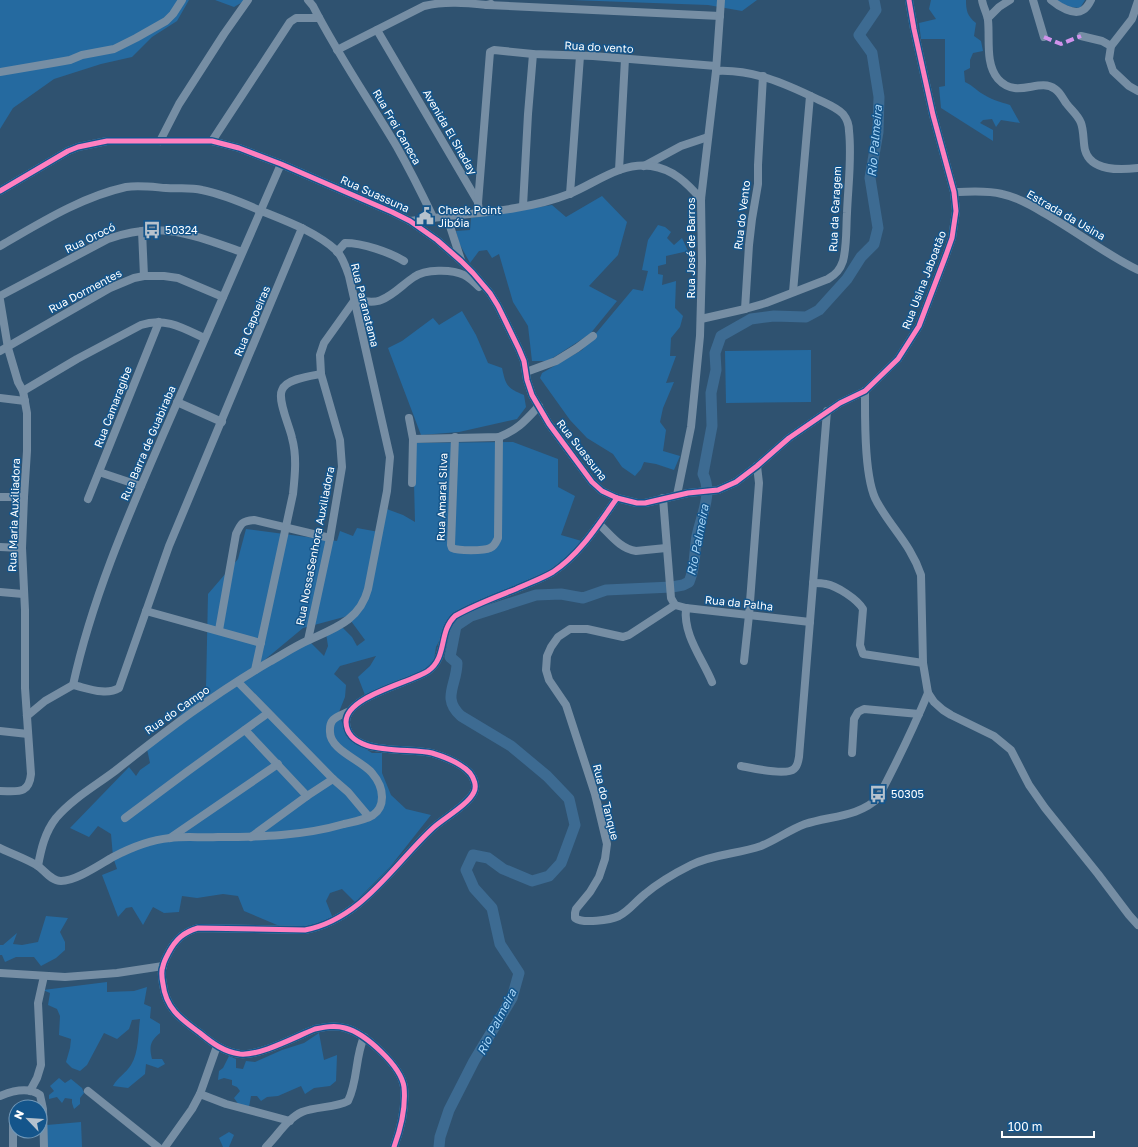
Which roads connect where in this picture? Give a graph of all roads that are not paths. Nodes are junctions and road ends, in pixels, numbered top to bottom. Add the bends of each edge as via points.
1 (182, 0) edge
2 (248, 0) edge
3 (308, 0) edge
4 (503, 0) edge
5 (721, 0) edge
6 (909, 0) edge
7 (982, 0) edge
8 (1010, 0) edge
9 (1033, 0) edge
10 (1051, 0) edge
11 (1091, 0) edge
12 (1138, 1) edge
13 (998, 3) edge
14 (487, 5) junction
15 (720, 16) junction
16 (319, 18) junction
17 (988, 18) junction
18 (377, 30) junction
19 (1081, 36) dead end
20 (1044, 37) dead end
21 (1111, 46) junction
22 (337, 50) junction
23 (533, 54) junction
24 (580, 56) junction
25 (625, 59) junction
26 (716, 68) junction
27 (0, 72) edge
28 (763, 76) junction
29 (1138, 91) edge
30 (810, 96) junction
31 (708, 137) junction
32 (160, 141) junction
33 (212, 141) junction
34 (281, 164) junction
35 (643, 166) junction
36 (1138, 168) edge
37 (619, 170) junction
38 (0, 190) edge
39 (954, 192) junction
40 (570, 194) junction
41 (701, 198) junction
42 (478, 203) junction
43 (523, 206) junction
44 (261, 211) junction
45 (479, 212) junction
46 (433, 217) junction
47 (448, 217) junction
48 (410, 221) junction
49 (302, 228) junction
50 (142, 230) junction
51 (0, 246) edge
52 (242, 252) junction
53 (337, 252) junction
54 (404, 261) dead end
55 (461, 261) junction
56 (1138, 270) edge
57 (144, 276) junction
58 (793, 292) junction
59 (0, 296) edge
60 (223, 297) junction
61 (0, 300) edge
62 (354, 301) junction
63 (498, 306) junction
64 (745, 309) junction
65 (701, 319) junction
66 (159, 322) junction
67 (593, 336) dead end
68 (204, 338) junction
69 (4, 349) edge
70 (526, 372) junction
71 (321, 374) junction
72 (23, 391) junction
73 (865, 391) junction
74 (0, 398) edge
75 (25, 401) junction
76 (177, 402) junction
77 (539, 406) junction
78 (828, 412) junction
79 (409, 418) dead end
80 (222, 422) junction
81 (455, 437) junction
82 (499, 437) junction
83 (413, 439) junction
84 (757, 466) junction
85 (99, 472) junction
86 (412, 483) dead end
87 (141, 486) junction
88 (709, 491) joint
89 (677, 495) junction
90 (0, 497) edge
91 (24, 497) junction
92 (617, 498) junction
93 (663, 498) junction
94 (88, 499) dead end
95 (599, 524) junction
96 (287, 528) junction
97 (330, 538) junction
98 (0, 547) edge
99 (22, 548) junction
100 (666, 548) junction
101 (813, 583) junction
102 (0, 592) edge
103 (24, 594) junction
104 (673, 602) junction
105 (363, 605) joint
106 (686, 608) junction
107 (146, 611) junction
108 (749, 615) junction
109 (810, 622) junction
110 (219, 630) junction
111 (308, 640) junction
112 (261, 643) junction
113 (744, 661) dead end
114 (923, 663) junction
115 (255, 670) junction
116 (238, 682) junction
117 (712, 682) dead end
118 (73, 685) junction
119 (928, 693) junction
120 (348, 712) junction
121 (268, 713) junction
122 (919, 714) junction
123 (27, 716) junction
124 (245, 730) junction
125 (0, 731) edge
126 (28, 734) junction
127 (852, 753) dead end
128 (278, 764) junction
129 (741, 766) dead end
130 (333, 779) junction
131 (0, 791) edge
132 (307, 796) junction
133 (369, 817) junction
134 (125, 818) dead end
135 (251, 837) junction
136 (169, 838) junction
137 (0, 848) edge
138 (38, 866) junction
139 (1138, 924) edge
140 (163, 966) junction
141 (0, 973) edge
142 (44, 976) junction
143 (364, 1036) junction
144 (217, 1046) junction
145 (30, 1091) junction
146 (88, 1091) dead end
147 (200, 1094) junction
148 (0, 1096) edge
149 (290, 1121) junction
150 (274, 1144) edge
151 (44, 1147) edge
152 (158, 1147) edge
153 (165, 1147) edge
154 (266, 1147) edge
155 (394, 1147) edge

1 - 27 street via 166,21 114,49 70,60
2 - 32 street via 179,104
3 - 16 street, Rua Frei Caneca
4 - 14 street
5 - 15 street, Rua José de Barros
6 - 39 street, Rua Usina Jaboatão via 932,108
7 - 17 street
8 - 13 street
9 - 20 street
10 - 11 street via 1060,7 1078,12 1084,10
12 - 21 street via 1132,19
13 - 17 street
14 - 15 street
14 - 18 street via 435,3
15 - 26 street, Rua José de Barros
16 - 22 street, Rua Frei Caneca
16 - 33 street via 296,18 290,22
17 - 36 street via 989,52 992,70 998,79 1005,85 1018,89 1044,86 1056,89 1082,124 1088,157 1102,167 1122,170
18 - 22 street
18 - 42 street, Avenida El Shaday
19 - 21 street
21 - 29 street via 1110,63 1113,72
22 - 46 street, Rua Frei Caneca via 398,148
23 - 24 street, Rua do vento
23 - 42 street, Rua do vento via 494,50 490,52
23 - 43 street
24 - 25 street, Rua do vento
24 - 40 street
25 - 26 street, Rua do vento
25 - 37 street, Rua do Vento
26 - 28 street
26 - 31 street, Rua José de Barros
28 - 30 street
28 - 64 street, Rua do Vento via 758,184 750,239
30 - 58 street
30 - 58 street, Rua da Garagem via 837,109 847,121 849,130 843,260 836,274
31 - 35 street via 681,146
31 - 41 street, Rua José de Barros
32 - 33 street, Rua Suassuna
32 - 38 street, Rua Suassuna via 107,141 78,147
33 - 34 street, Rua Suassuna
34 - 44 street, Rua Barra de Guabiraba
34 - 48 street, Rua Suassuna
35 - 37 street
35 - 41 street via 673,173
37 - 40 street
39 - 56 street, Estrada da Usina via 993,192 1013,197 1072,229
39 - 73 street, Rua Usina Jaboatão via 956,210 952,238 919,326 898,359
40 - 43 street
41 - 65 street, Rua José de Barros
42 - 45 street
43 - 45 street
44 - 49 street, Rua Paranatama
44 - 51 street, Rua Paranatama via 202,190 127,187 80,202
44 - 52 street, Rua Barra de Guabiraba
45 - 47 street
46 - 47 street
46 - 48 street
47 - 55 street
48 - 55 street, Rua Suassuna
49 - 53 street, Rua Paranatama
49 - 80 street, Rua Capoeiras
50 - 52 street, Rua Orocó via 186,233
50 - 57 street
50 - 59 street, Rua Orocó via 108,239
52 - 60 street, Rua Barra de Guabiraba
53 - 54 street via 345,243 356,243
53 - 62 street, Rua Paranatama via 342,257 349,276
55 - 63 street, Rua Suassuna via 490,293
57 - 60 street, Rua Dormentes via 178,278
57 - 69 street, Rua Dormentes via 121,282
58 - 64 street, Rua da Garagem
60 - 68 street, Rua Barra de Guabiraba
61 - 69 street, Rua Maria Auxiliadora
62 - 63 street via 381,300 416,275 426,272 448,272 468,277
62 - 71 street, Rua NossaSenhora Auxiliadora via 324,343 320,355
62 - 105 street, Rua Paranatama via 390,457 387,491
63 - 70 street, Rua Suassuna via 519,348
64 - 65 street, Rua da Garagem
65 - 89 street, Rua José de Barros via 691,427
66 - 68 street via 176,325
66 - 72 street via 141,324
66 - 85 street, Rua Camaragibe
67 - 70 street via 556,361
68 - 76 street, Rua Barra de Guabiraba
69 - 72 street, Rua Maria Auxiliadora
70 - 77 street, Rua Suassuna via 532,395
71 - 96 street via 289,383 281,390 282,405 295,453 293,494
71 - 97 street, Rua NossaSenhora Auxiliadora via 340,440 342,456
72 - 75 street, Rua Maria Auxiliadora
73 - 78 street, Rua Usina Jaboatão
73 - 114 street via 868,461 873,491 877,502 908,547 921,575
74 - 75 street
75 - 91 street, Rua Maria Auxiliadora via 27,451
76 - 80 street
76 - 87 street, Rua Barra de Guabiraba
77 - 82 street via 518,428
77 - 92 street, Rua Suassuna via 549,424 592,482 602,491
78 - 84 street, Rua Usina Jaboatão via 789,438
78 - 101 street
79 - 83 street
80 - 107 street, Rua Capoeiras via 169,546
81 - 82 street
81 - 82 street, Rua Amaral Silva via 451,538 452,548 457,550 491,548 498,538
81 - 83 street
83 - 86 street
84 - 88 street, Rua Usina Jaboatão via 728,487
84 - 108 street via 759,484
85 - 87 street
85 - 94 street, Rua Camaragibe
87 - 118 street, Rua Barra de Guabiraba via 103,580
88 - 89 street, Rua Suassuna
89 - 93 street, Rua Suassuna
90 - 91 street
91 - 99 street, Rua Maria Auxiliadora
92 - 93 street, Rua Suassuna via 637,503
92 - 95 street
93 - 100 street
95 - 100 street via 621,546 631,550
95 - 120 street via 574,555 553,572 455,616 447,626 439,659 427,671 371,696
96 - 97 street
96 - 110 street via 254,520 242,523 236,534
96 - 112 street
97 - 111 street, Rua NossaSenhora Auxiliadora
98 - 99 street
99 - 103 street, Rua Maria Auxiliadora
100 - 104 street
101 - 109 street
101 - 114 street via 840,589 862,606 860,645 863,654
102 - 103 street
103 - 123 street, Rua Maria Auxiliadora
104 - 106 street, Rua da Palha
104 - 122 street, Rua do Tanque via 623,637 587,629 570,629 558,637 547,656 546,670 549,680 566,705 595,794 607,844 602,868 590,892 576,909 574,916 577,919 598,920 620,915 654,887 690,866 708,858 762,845 804,824 851,813 874,802
105 - 111 street, Rua do Campo via 340,625
106 - 108 street, Rua da Palha
106 - 117 street via 687,629
107 - 110 street
107 - 118 street, Rua Capoeiras via 119,688 114,692
108 - 109 street, Rua da Palha
108 - 113 street
109 - 129 street via 797,766 790,771 778,771
110 - 112 street
111 - 115 street, Rua do Campo
112 - 115 street
114 - 119 street
115 - 116 street, Rua do Campo
116 - 121 street
116 - 138 street, Rua do Campo via 176,723 65,809 43,841
118 - 123 street via 45,701
119 - 122 street, Rua do Tanque
119 - 139 street via 943,710 994,736 1010,750 1045,808 1128,915
120 - 133 street via 332,720 330,735 340,750 372,772 382,789 379,810
120 - 140 street via 346,721 355,740 382,749 432,753 458,764 471,774 475,786 474,793 433,828 366,898 334,921 305,930 198,928 181,935
121 - 124 street
121 - 130 street
122 - 127 street via 864,710 858,712 854,719
123 - 126 street, Rua Maria Auxiliadora
124 - 128 street
124 - 134 street
125 - 126 street
126 - 131 street, Rua Maria Auxiliadora via 30,782 23,790
128 - 132 street
128 - 136 street
130 - 132 street
130 - 133 street
132 - 135 street
133 - 135 street via 334,827 294,834
135 - 136 street
136 - 138 street via 119,854 67,880 56,880
137 - 138 street
140 - 142 street via 117,973
140 - 144 street via 162,980 168,1004 175,1014
141 - 142 street
142 - 145 street via 38,1003 41,1065
143 - 144 street via 353,1030 335,1026 315,1029 253,1053 240,1054
143 - 149 street via 358,1051 348,1101 303,1112
143 - 155 street via 401,1076 404,1087 404,1105
144 - 147 street
145 - 148 street
145 - 151 street via 41,1097
146 - 152 street
147 - 149 street
147 - 153 street
149 - 150 street
150 - 154 street

